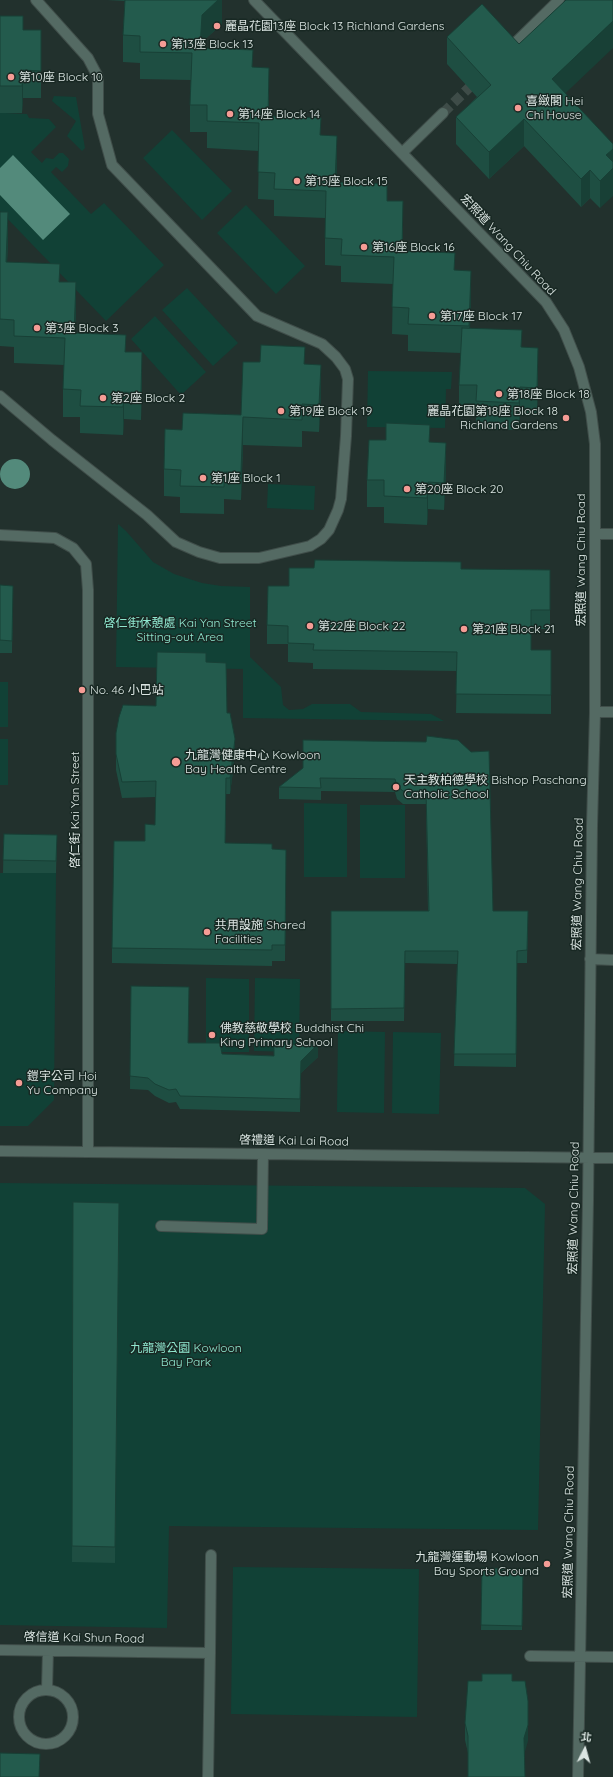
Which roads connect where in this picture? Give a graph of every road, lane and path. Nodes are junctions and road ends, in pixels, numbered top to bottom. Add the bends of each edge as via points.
1 (36, 0) edge
2 (254, 0) edge
3 (559, 0) edge
4 (509, 49) edge
5 (443, 113) tunnel mouth
6 (402, 153) junction
7 (0, 396) edge
8 (595, 534) junction
9 (613, 534) edge
10 (0, 535) edge
11 (595, 712) junction
12 (613, 712) edge
13 (590, 959) junction
14 (613, 960) edge
15 (0, 1151) edge
16 (88, 1152) junction
17 (263, 1154) junction
18 (588, 1157) junction
19 (613, 1158) edge
20 (161, 1226) dead end
21 (211, 1555) dead end
22 (0, 1650) edge
23 (48, 1650) junction
24 (210, 1653) junction
25 (530, 1656) dead end
26 (580, 1657) junction
27 (613, 1657) edge
28 (47, 1689) junction
29 (208, 1777) edge
30 (578, 1777) edge

1 - 7 street via 88,58 98,78 98,114 112,165 257,316 322,344 346,369 346,436 338,510 329,530 310,546 259,558 220,558 199,552 176,542 148,515
2 - 6 street, 宏照道 Wang Chiu Road
3 - 4 street
5 - 6 street
6 - 8 street, 宏照道 Wang Chiu Road via 546,302 564,330 579,367 591,412 595,444
8 - 9 street
8 - 11 street, 宏照道 Wang Chiu Road
10 - 16 street, 啓仁街 Kai Yan Street via 55,538 74,548 86,564
11 - 12 street
11 - 13 street, 宏照道 Wang Chiu Road
13 - 14 street
13 - 18 street, 宏照道 Wang Chiu Road
15 - 16 street, 啓禮道 Kai Lai Road
16 - 17 street, 啓禮道 Kai Lai Road
17 - 18 street, 啓禮道 Kai Lai Road
17 - 20 street via 262,1229
18 - 19 street, 啓禮道 Kai Lai Road
18 - 26 street, 宏照道 Wang Chiu Road
21 - 24 street
22 - 23 street, 啓信道 Kai Shun Road
23 - 24 street, 啓信道 Kai Shun Road
23 - 28 street
24 - 29 street
25 - 26 street
26 - 27 street
26 - 30 street, 宏照道 Wang Chiu Road
28 - 28 street via 56,1691 70,1703 73,1721 70,1730 61,1740 40,1744 31,1740 20,1726 19,1709 30,1694

